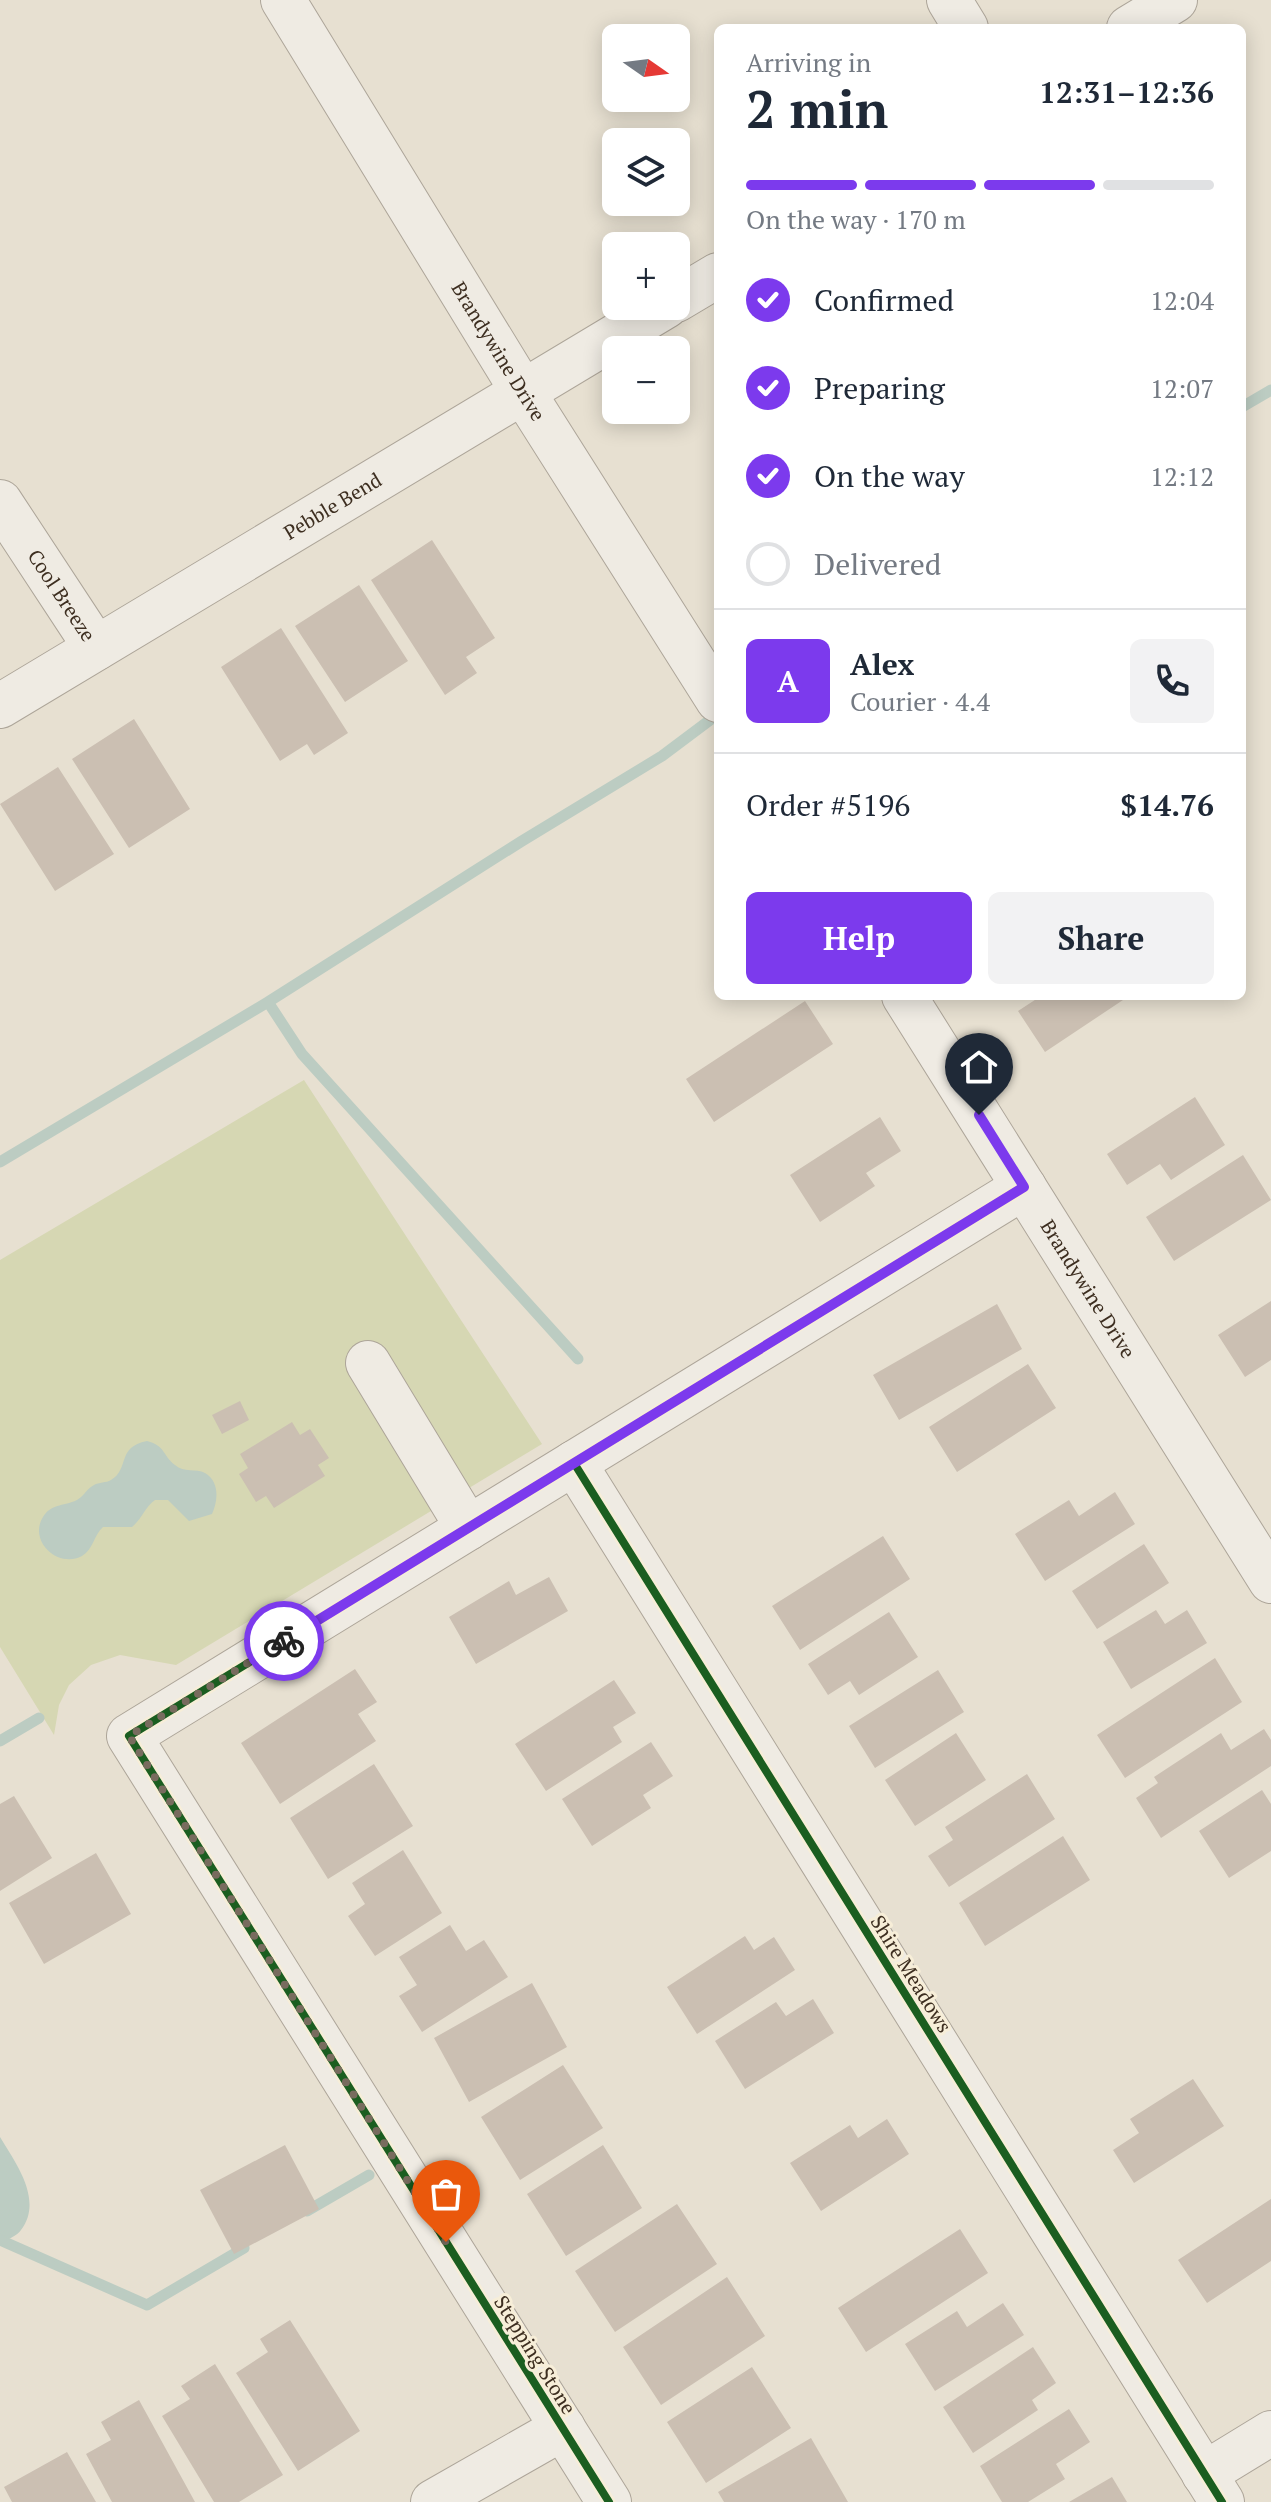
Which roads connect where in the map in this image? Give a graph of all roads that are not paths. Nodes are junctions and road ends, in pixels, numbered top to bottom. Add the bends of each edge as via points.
1 (283, 0) edge
2 (949, 0) edge
3 (1175, 0) edge
4 (964, 24) edge
5 (1136, 24) edge
6 (714, 277) edge
7 (690, 292) edge
8 (643, 320) edge
9 (523, 392) junction
10 (0, 502) edge
11 (96, 648) junction
12 (714, 694) edge
13 (0, 706) edge
14 (907, 1000) edge
15 (1024, 1187) junction
16 (368, 1363) dead end
17 (574, 1463) junction
18 (468, 1528) junction
19 (1271, 1581) edge
20 (563, 2428) junction
21 (1271, 2433) edge
22 (1213, 2488) edge
23 (433, 2502) edge
24 (609, 2502) edge

1 - 9 street, Brandywine Drive
2 - 4 street
3 - 5 street
6 - 7 street
8 - 9 street, Pebble Bend
9 - 11 street, Pebble Bend
9 - 12 street, Brandywine Drive
10 - 11 street, Cool Breeze
11 - 13 street, Pebble Bend
14 - 15 street, Brandywine Drive
15 - 17 street
15 - 19 street, Brandywine Drive
16 - 18 street
17 - 18 street
17 - 22 street, Shire Meadows
18 - 20 street, Stepping Stone via 129,1736
20 - 23 street
20 - 24 street, Stepping Stone
21 - 22 street

